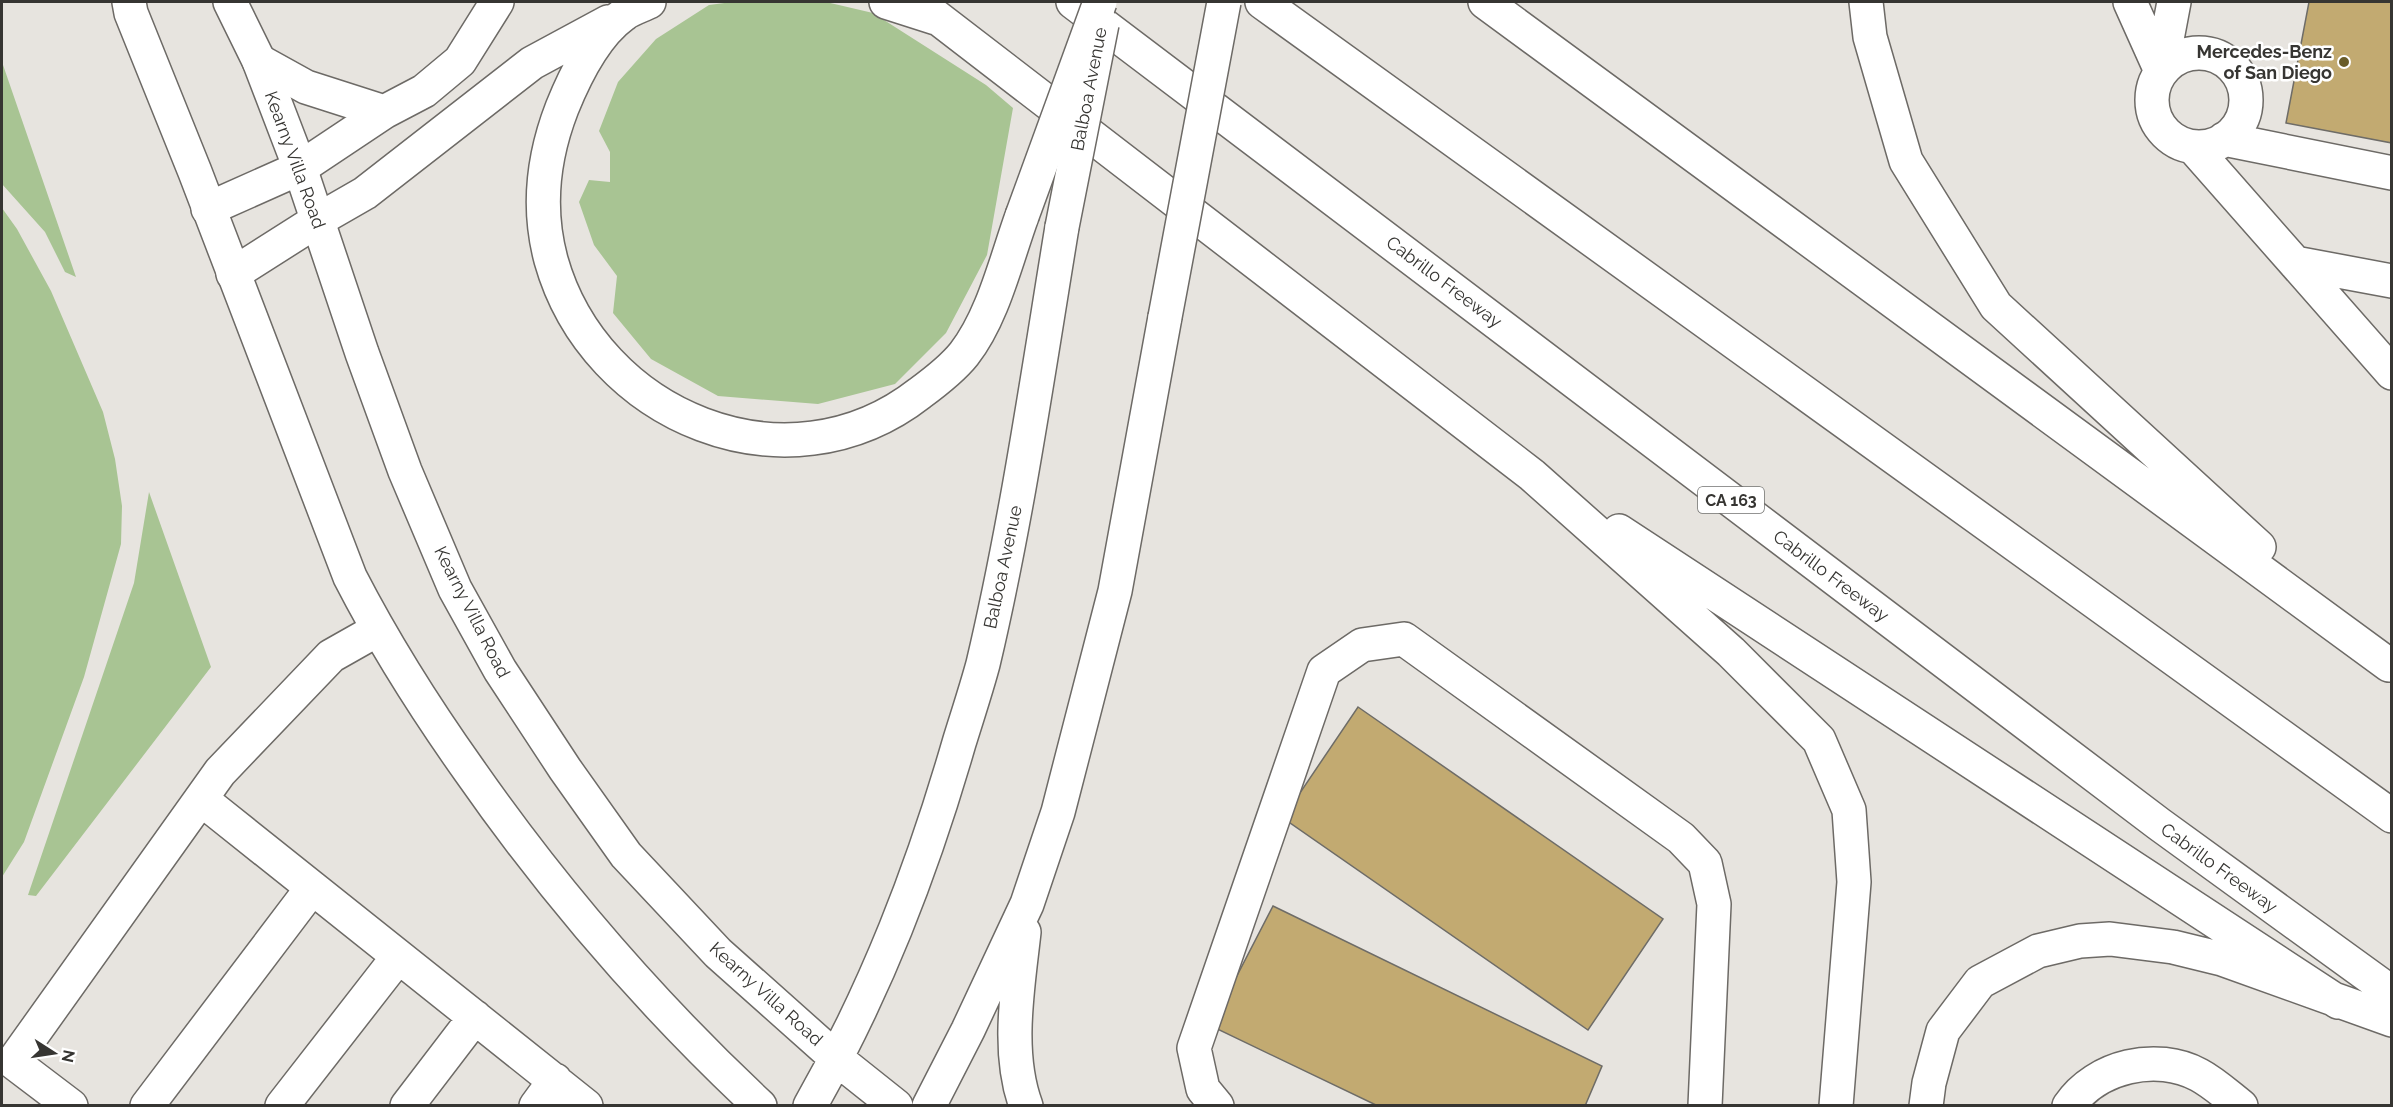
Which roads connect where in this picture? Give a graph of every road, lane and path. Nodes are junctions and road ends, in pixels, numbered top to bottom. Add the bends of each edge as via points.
1 (129, 2) edge
2 (230, 2) edge
3 (497, 2) edge
4 (886, 2) edge
5 (1073, 2) edge
6 (1100, 2) edge
7 (1107, 2) edge
8 (1224, 2) edge
9 (1262, 2) edge
10 (1485, 2) edge
11 (1866, 2) edge
12 (2130, 2) edge
13 (2174, 2) edge
14 (636, 8) edge
15 (928, 10) edge
16 (259, 61) junction
17 (2161, 71) junction
18 (384, 112) junction
19 (2224, 139) junction
20 (2193, 147) junction
21 (300, 168) junction
22 (2391, 173) edge
23 (208, 209) junction
24 (318, 220) junction
25 (2295, 262) junction
26 (234, 274) junction
27 (2391, 281) edge
28 (2391, 373) edge
29 (1532, 475) junction
30 (377, 630) junction
31 (2390, 666) edge
32 (201, 799) junction
33 (2391, 816) edge
34 (312, 888) junction
35 (1027, 904) junction
36 (398, 957) junction
37 (2391, 993) edge
38 (2338, 1002) junction
39 (475, 1017) junction
40 (2391, 1020) edge
41 (837, 1059) junction
42 (545, 1093) edge
43 (71, 1106) edge
44 (147, 1106) edge
45 (282, 1106) edge
46 (407, 1106) edge
47 (586, 1106) edge
48 (760, 1106) edge
49 (810, 1106) edge
50 (896, 1106) edge
51 (929, 1106) edge
52 (1026, 1106) edge
53 (1217, 1106) edge
54 (1705, 1106) edge
55 (1836, 1106) edge
56 (1926, 1106) edge
57 (2069, 1106) edge
58 (2241, 1106) edge

1 - 23 main road
2 - 16 main road, Kearny Villa Road
3 - 18 main road via 460,61 424,92
4 - 15 main road
5 - 37 main road, Cabrillo Freeway / CA 163 via 2150,817
6 - 14 main road, bridge via 985,319 963,354 892,413 855,429 796,440 735,436 681,416 634,386 586,335 551,261 543,210 550,142 589,54 604,33
7 - 41 main road, Balboa Avenue, bridge via 1062,227 1012,527 982,665 939,813 908,900
8 - 35 main road, bridge via 1115,591 1058,812
9 - 33 main road
10 - 31 main road
11 - 31 main road via 1870,37 1906,161 1996,306
12 - 17 main road
13 - 17 main road
14 - 24 main road via 532,63 365,193
15 - 29 main road
16 - 18 main road via 306,87
16 - 21 main road, Kearny Villa Road
17 - 19 main road via 2173,60 2205,53 2233,67 2242,81 2244,114
17 - 20 main road via 2151,102 2155,118 2177,142
18 - 21 main road
19 - 20 main road via 2209,146
19 - 22 main road
20 - 25 main road
21 - 23 main road
21 - 24 main road, Kearny Villa Road
23 - 26 main road
24 - 26 main road
24 - 41 main road, Kearny Villa Road via 405,471 456,589 500,670 626,855 718,953
25 - 27 main road
25 - 28 main road
26 - 30 main road via 350,577
29 - 38 main road
29 - 55 main road via 1731,652 1819,740 1849,810 1854,882
30 - 32 main road via 331,656 220,772
30 - 48 main road via 498,811 576,912 707,1057
32 - 34 main road
32 - 43 main road via 13,1062
34 - 36 main road
34 - 44 main road
35 - 51 main road
35 - 52 main road via 1017,997 1016,1054
36 - 39 main road
36 - 45 main road
38 - 40 main road
38 - 56 main road via 2222,959 2173,946 2110,939 2038,951 1980,982 1943,1031
39 - 42 main road
39 - 46 main road
41 - 49 main road, Balboa Avenue
41 - 50 main road, Kearny Villa Road
42 - 47 main road
53 - 54 main road via 1203,1089 1194,1048 1324,671 1362,645 1404,639 1681,838 1705,863 1714,904
57 - 58 main road via 2075,1096 2102,1076 2133,1065 2167,1064 2199,1074

